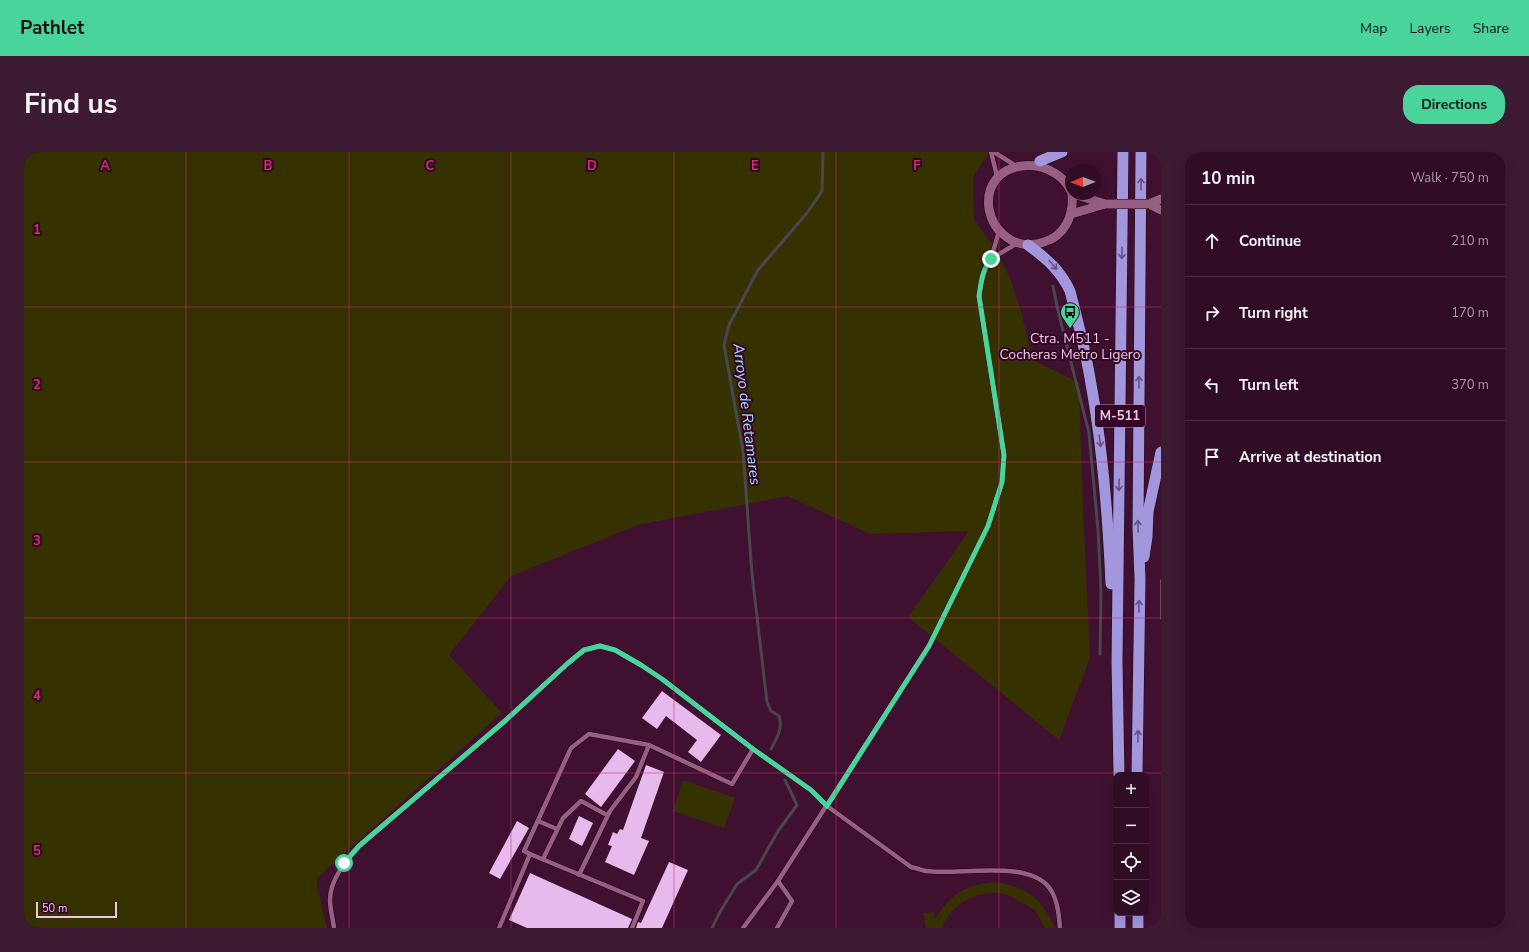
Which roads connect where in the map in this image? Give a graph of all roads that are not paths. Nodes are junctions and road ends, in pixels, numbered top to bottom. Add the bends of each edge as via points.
1 (993, 152) edge
2 (1062, 152) edge
3 (1123, 152) edge
4 (1141, 152) edge
5 (1040, 161) junction
6 (1013, 164) junction
7 (997, 176) junction
8 (1065, 178) edge
9 (1161, 199) edge
10 (1073, 200) edge
11 (1092, 200) edge
12 (1105, 204) junction
13 (1149, 204) junction
14 (1161, 210) edge
15 (1071, 214) junction
16 (999, 230) junction
17 (1023, 244) junction
18 (991, 259) junction
19 (1161, 452) edge
20 (1140, 580) junction
21 (1117, 662) junction
22 (649, 744) junction
23 (753, 749) junction
24 (1119, 772) edge
25 (1137, 772) edge
26 (827, 806) junction
27 (608, 815) junction
28 (538, 821) junction
29 (557, 830) junction
30 (530, 854) junction
31 (543, 859) junction
32 (579, 875) junction
33 (778, 881) junction
34 (1120, 916) edge
35 (1138, 916) edge
36 (334, 928) edge
37 (499, 928) edge
38 (632, 928) edge
39 (743, 928) edge
40 (777, 928) edge
41 (1060, 928) edge
42 (1120, 928) edge
43 (1138, 928) edge

1 - 6 lane
1 - 7 lane
2 - 5 highway
3 -> 21 highway, M-511
20 -> 4 highway, M-511 via 1138,528
5 - 6 street via 1026,160
5 - 8 street via 1051,166
6 - 7 street
7 - 16 street via 989,194 988,204
9 - 13 street
10 - 15 street
11 - 12 street
12 - 13 street, bridge
12 - 15 street
13 - 14 street
15 - 17 street via 1055,237 1038,244
16 - 17 street via 1011,240
16 - 18 lane
17 - 18 lane
17 -> 21 highway via 1050,261 1063,278 1070,291 1087,361 1106,488
18 - 26 lane via 982,275 979,296 1004,455 1002,482 988,526 929,646
19 - 20 highway via 1148,512
25 -> 20 highway, M-511
21 - 24 highway, M-511
22 - 23 lane via 732,784
22 - 27 lane via 636,776
22 - 28 lane via 589,734 571,748
23 - 26 lane via 811,790
23 - 36 lane via 641,665 615,650 600,646 584,650 359,846 344,863 334,882 330,899
26 - 33 lane
26 - 41 lane via 911,867 927,871 1002,871 1023,873 1040,879 1052,891 1058,908
27 - 29 lane via 581,801 563,818
27 - 32 lane
28 - 29 lane
28 - 30 lane via 524,851
29 - 31 lane
30 - 31 lane
30 - 37 lane
31 - 32 lane
32 - 38 lane via 643,901
33 - 39 lane
33 - 40 lane via 792,901
34 - 42 highway
35 - 43 highway

